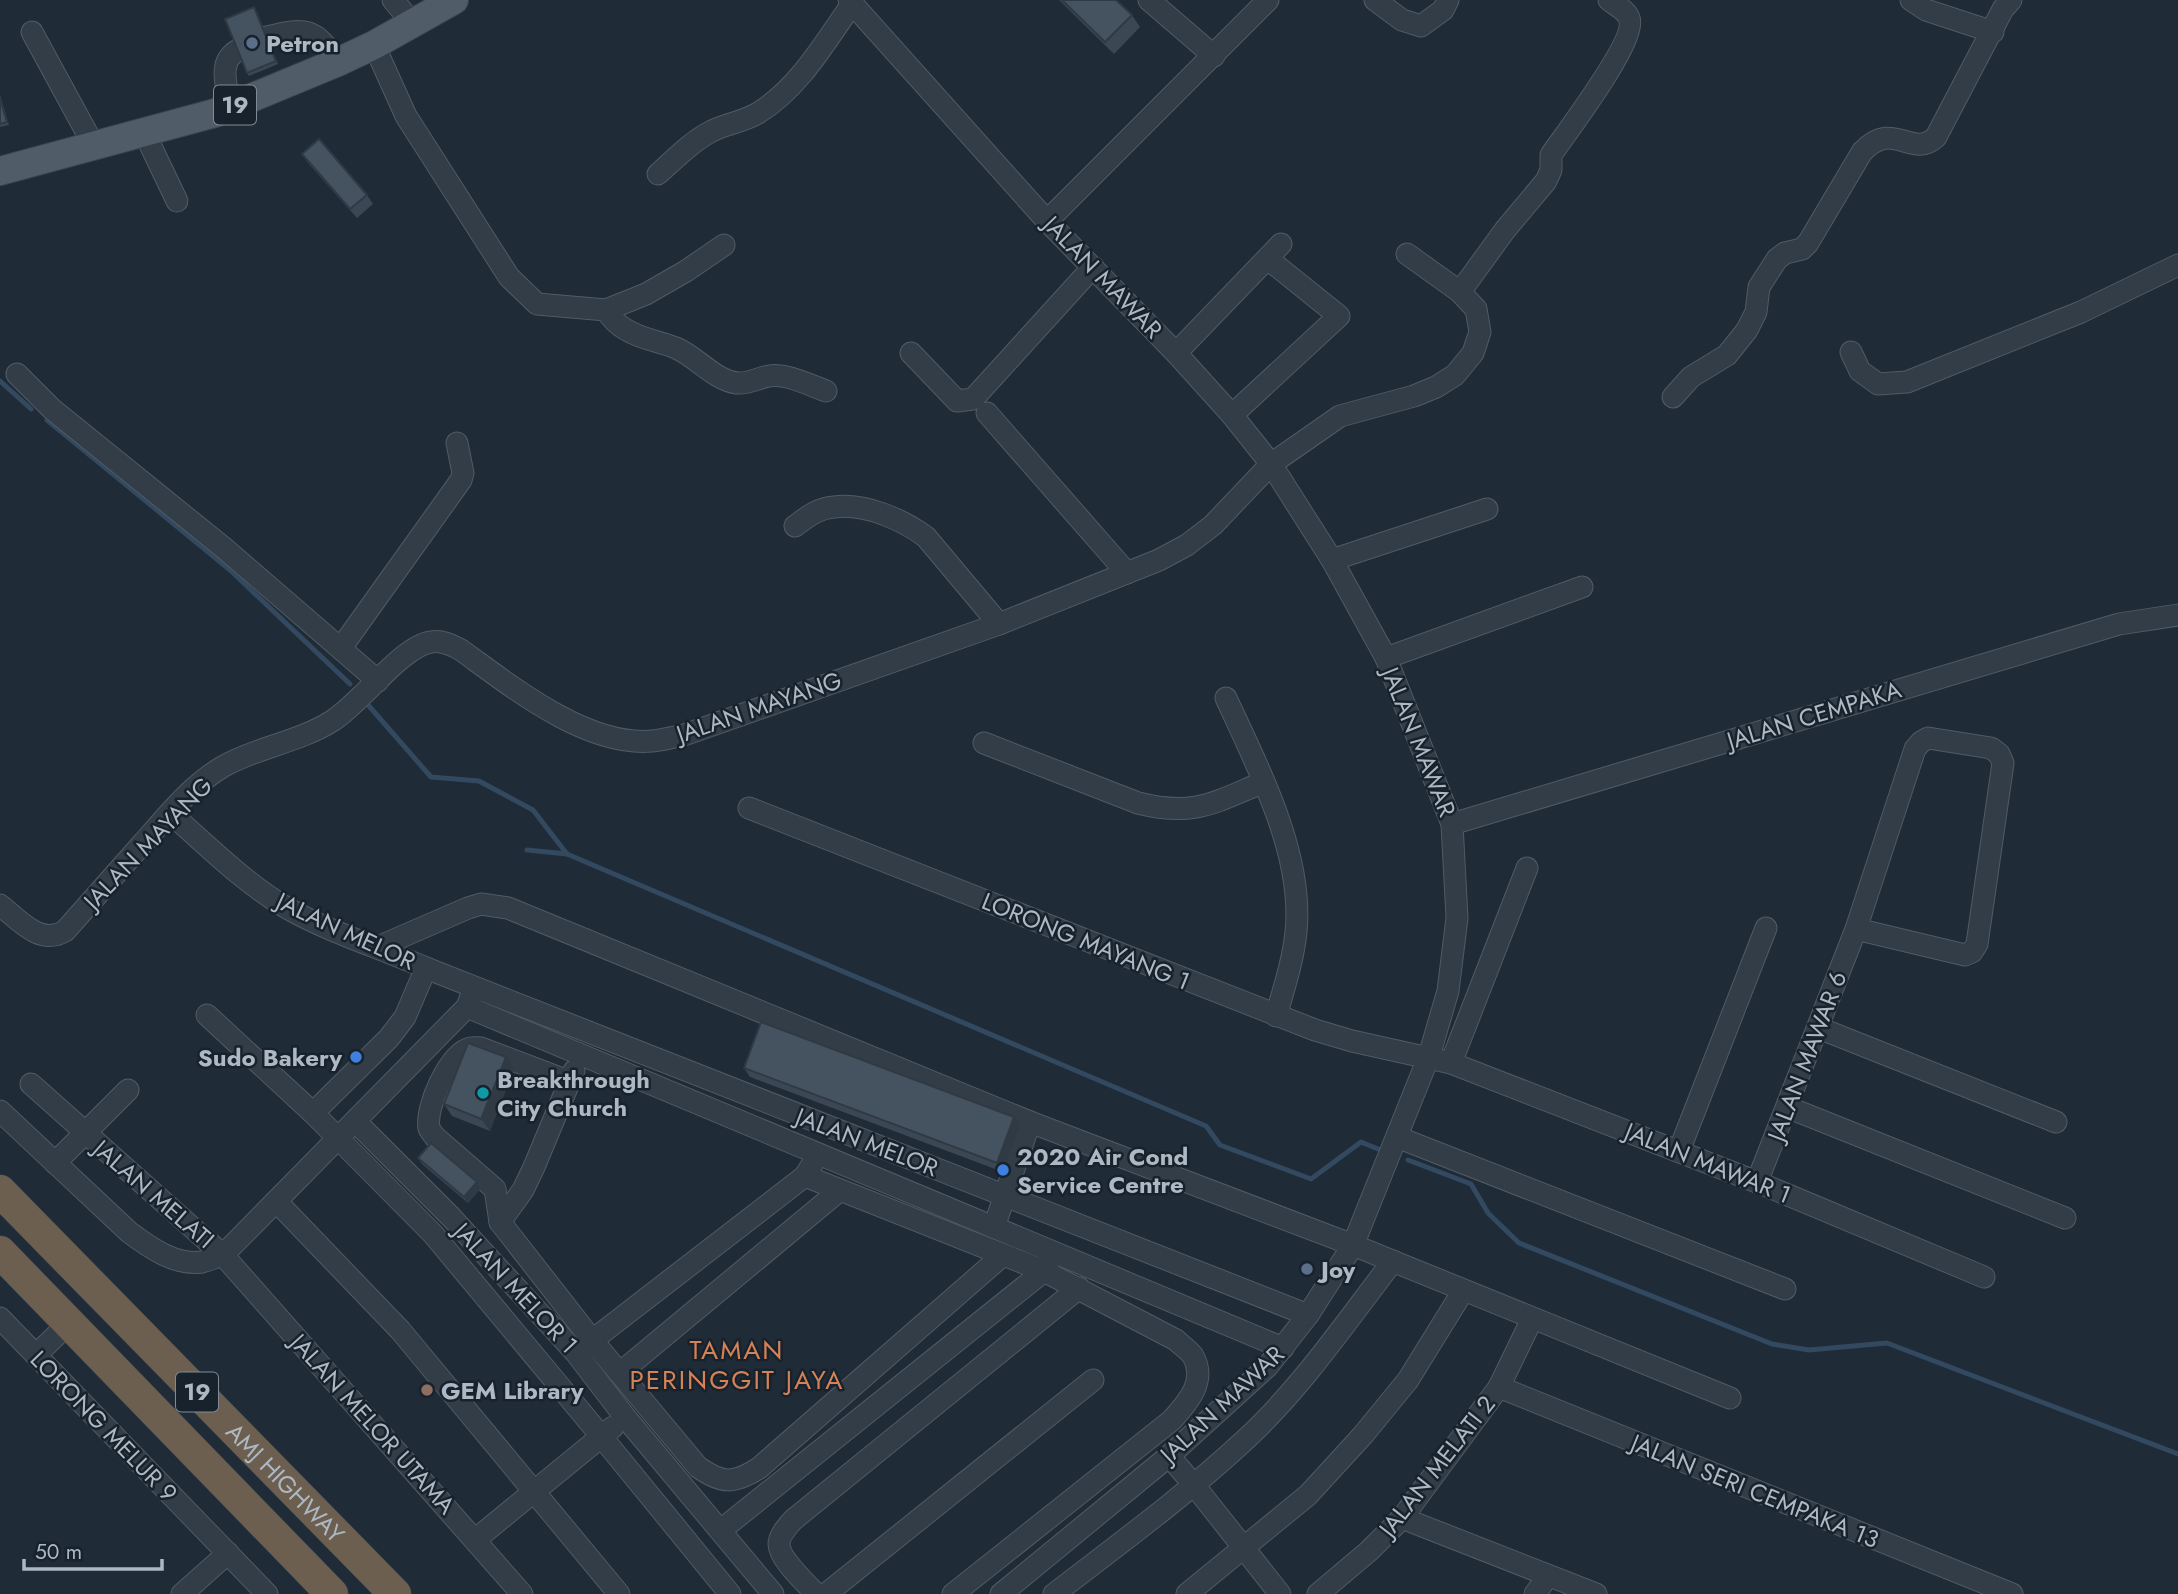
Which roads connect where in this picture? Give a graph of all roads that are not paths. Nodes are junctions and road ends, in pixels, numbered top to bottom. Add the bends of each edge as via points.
1 (393, 0) edge
2 (454, 0) edge
3 (1149, 0) edge
4 (1268, 0) edge
5 (1375, 0) edge
6 (1448, 0) edge
7 (1609, 0) edge
8 (1911, 0) edge
9 (2011, 0) edge
10 (850, 2) edge
11 (413, 24) junction
12 (32, 32) dead end
13 (1993, 32) junction
14 (267, 37) edge
15 (374, 45) junction
16 (238, 50) edge
17 (1214, 56) junction
18 (338, 62) junction
19 (230, 107) junction
20 (144, 132) junction
21 (94, 146) junction
22 (0, 172) edge
23 (658, 174) dead end
24 (177, 201) dead end
25 (1048, 221) junction
26 (724, 245) dead end
27 (1406, 254) dead end
28 (2178, 265) edge
29 (1093, 267) junction
30 (1460, 292) junction
31 (606, 310) junction
32 (1851, 352) dead end
33 (1176, 353) junction
34 (911, 354) dead end
35 (18, 374) dead end
36 (826, 391) dead end
37 (1673, 397) dead end
38 (987, 413) dead end
39 (1232, 415) junction
40 (457, 443) dead end
41 (1271, 464) junction
42 (1487, 509) dead end
43 (795, 526) dead end
44 (1332, 560) junction
45 (1127, 573) junction
46 (1582, 587) dead end
47 (2178, 615) edge
48 (999, 624) junction
49 (341, 649) junction
50 (1386, 659) junction
51 (378, 681) junction
52 (1226, 698) dead end
53 (984, 743) dead end
54 (1264, 782) junction
55 (749, 808) dead end
56 (170, 813) junction
57 (1452, 824) junction
58 (1527, 868) dead end
59 (0, 905) edge
60 (1766, 929) dead end
61 (1856, 929) junction
62 (378, 947) junction
63 (426, 968) junction
64 (474, 987) junction
65 (1448, 990) junction
66 (1474, 1000) junction
67 (467, 1007) junction
68 (207, 1015) dead end
69 (1276, 1016) junction
70 (1819, 1028) junction
71 (583, 1056) junction
72 (1429, 1056) junction
73 (412, 1063) junction
74 (1451, 1063) junction
75 (568, 1080) junction
76 (31, 1084) dead end
77 (727, 1087) junction
78 (128, 1090) dead end
79 (434, 1094) junction
80 (1787, 1107) junction
81 (0, 1111) edge
82 (717, 1112) junction
83 (313, 1113) junction
84 (355, 1121) junction
85 (1030, 1122) junction
86 (2056, 1122) dead end
87 (85, 1134) junction
88 (1397, 1137) junction
89 (338, 1139) junction
90 (1679, 1151) junction
91 (819, 1154) junction
92 (55, 1163) junction
93 (805, 1176) junction
94 (1757, 1182) junction
95 (0, 1191) edge
96 (839, 1191) junction
97 (1005, 1196) junction
98 (276, 1201) junction
99 (2065, 1218) dead end
100 (500, 1222) junction
101 (994, 1227) junction
102 (1353, 1245) junction
103 (0, 1252) edge
104 (223, 1255) junction
105 (1003, 1255) junction
106 (1049, 1261) junction
107 (1393, 1261) junction
108 (1984, 1278) dead end
109 (1079, 1289) junction
110 (1785, 1289) dead end
111 (1463, 1291) junction
112 (1308, 1315) junction
113 (0, 1318) edge
114 (1532, 1319) junction
115 (68, 1324) junction
116 (584, 1347) junction
117 (1283, 1348) junction
118 (36, 1355) junction
119 (621, 1372) junction
120 (1093, 1380) dead end
121 (1499, 1387) junction
122 (1730, 1398) dead end
123 (625, 1417) junction
124 (601, 1436) junction
125 (1169, 1456) junction
126 (1195, 1485) junction
127 (536, 1492) junction
128 (1402, 1518) junction
129 (721, 1530) junction
130 (476, 1539) junction
131 (1245, 1548) junction
132 (228, 1553) junction
133 (1548, 1576) junction
134 (182, 1594) edge
135 (267, 1594) edge
136 (332, 1594) edge
137 (395, 1594) edge
138 (522, 1594) edge
139 (620, 1594) edge
140 (730, 1594) edge
141 (773, 1594) edge
142 (816, 1594) edge
143 (826, 1594) edge
144 (953, 1594) edge
145 (1001, 1594) edge
146 (1054, 1594) edge
147 (1187, 1594) edge
148 (1280, 1594) edge
149 (1318, 1594) edge
150 (1535, 1594) edge
151 (1596, 1594) edge
152 (2012, 1594) edge

1 - 11 street
2 - 11 main road, 19
3 - 17 street
4 - 17 street
5 - 6 street via 1402,20 1422,26 1443,10
7 - 30 street via 1630,19 1625,44 1551,155 1546,181
8 - 13 street via 1926,10
9 - 13 street
10 - 23 street via 799,77 780,96 757,114 712,131
10 - 25 street, JALAN MAWAR
11 - 15 main road, 19
12 - 21 street
13 - 37 street via 1936,137 1924,144 1881,138 1871,143 1808,243 1785,253 1764,276 1747,330 1727,355 1691,377
14 - 18 street via 294,30 309,33 323,40
15 - 18 main road, 19
15 - 31 street via 406,116 509,277 537,304
16 - 19 street via 227,58 224,68
17 - 25 street
18 - 19 main road, 19
19 - 20 main road, 19
20 - 21 main road, 19
20 - 24 street
21 - 22 main road, 19
25 - 29 street, JALAN MAWAR
26 - 31 street via 646,294
27 - 30 street
28 - 32 street via 2081,312 1907,382 1878,384 1860,371
29 - 33 street, JALAN MAWAR
29 - 34 street via 973,399 957,401
30 - 41 street, JALAN MAYANG via 1476,309 1480,332 1473,353 1455,375 1414,396 1339,416
31 - 36 street via 627,331 675,348 735,383 788,377
33 - 39 street, JALAN MAWAR
33 - 39 street via 1274,251 1339,316
35 - 49 street via 52,410
38 - 45 street
39 - 41 street, JALAN MAWAR
40 - 49 street via 461,481
41 - 44 street, JALAN MAWAR
41 - 45 street, JALAN MAYANG via 1213,525 1187,545
42 - 44 street
43 - 48 street via 834,506 862,509 912,526
44 - 50 street, JALAN MAWAR
45 - 48 street, JALAN MAYANG
46 - 50 street
47 - 57 street, JALAN CEMPAKA via 2119,624
48 - 51 street, JALAN MAYANG via 684,735 650,741 614,737 549,711 448,643 418,645
49 - 51 street
50 - 57 street, JALAN MAWAR
51 - 56 street, JALAN MAYANG via 332,721 225,765
52 - 54 street
53 - 54 street via 1162,809 1202,807
54 - 69 street via 1285,839 1295,888 1296,930
55 - 69 street, LORONG MAYANG 1
56 - 59 street, JALAN MAYANG via 58,936 35,933
56 - 62 street, JALAN MELOR via 287,908
57 - 65 street, JALAN MAWAR via 1457,918
58 - 66 street
60 - 90 street
61 - 61 street, JALAN MAWAR 6 via 1915,749 1928,738 1991,748 1999,754 2003,762 1977,944 1972,952 1965,956
61 - 70 street, JALAN MAWAR 6
62 - 63 street, JALAN MELOR
62 - 85 street via 481,904 508,908
63 - 64 street, JALAN MELOR
63 - 83 street, JALAN MELOR via 405,1017 389,1038
64 - 67 street
64 - 77 street, JALAN MELOR
65 - 66 street
65 - 72 street, JALAN MAWAR
66 - 74 street
67 - 71 street, JALAN MELOR
67 - 73 street
68 - 83 street
69 - 72 street, LORONG MAYANG 1 via 1352,1041
70 - 80 street, JALAN MAWAR 6
70 - 86 street
71 - 75 street
71 - 82 street, JALAN MELOR
72 - 74 street, JALAN MAWAR 1
72 - 88 street, JALAN MAWAR
73 - 79 street
73 - 84 street
74 - 90 street, JALAN MAWAR 1
75 - 79 street via 471,1047 452,1062
75 - 100 street via 523,1190
76 - 87 street, JALAN MELATI
77 - 82 street
77 - 97 street, JALAN MELOR
78 - 87 street
79 - 100 street via 429,1128 495,1189
80 - 94 street, JALAN MAWAR 6
80 - 99 street
81 - 92 street
82 - 91 street, JALAN MELOR
83 - 89 street
84 - 89 street
84 - 116 street, JALAN MELOR 1
85 - 97 street
85 - 102 street
87 - 92 street
87 - 104 street, JALAN MELATI
88 - 102 street, JALAN MAWAR
88 - 110 street
89 - 98 street
89 - 124 street via 433,1234
90 - 94 street, JALAN MAWAR 1
91 - 93 street
91 - 101 street, JALAN MELOR
92 - 104 street via 152,1248 177,1260 200,1262
93 - 96 street
93 - 116 street
94 - 108 street, JALAN MAWAR 1
95 - 137 highway, AMJ HIGHWAY / 19
96 - 105 street
96 - 119 street
97 - 101 street
97 - 112 street, JALAN MELOR
98 - 104 street
98 - 127 street via 400,1330
100 - 116 street
101 - 106 street, JALAN MELOR
102 - 107 street
102 - 112 street, JALAN MAWAR
103 - 115 highway, AMJ HIGHWAY / 19
104 - 130 street, JALAN MELOR UTAMA
105 - 106 street
105 - 119 street via 745,1477 713,1478 698,1467
106 - 109 street
106 - 117 street, JALAN MELOR
106 - 129 street
107 - 111 street
107 - 126 street via 1288,1396
109 - 142 street via 793,1520 779,1544 783,1557
109 - 144 street via 1177,1340 1192,1355 1198,1373 1195,1391 1172,1420
111 - 114 street
111 - 131 street via 1408,1380 1363,1435 1308,1495
112 - 117 street, JALAN MAWAR
113 - 118 street, LORONG MELUR 9
114 - 121 street, JALAN MELATI 2
114 - 122 street
115 - 118 street
115 - 136 highway, AMJ HIGHWAY / 19
116 - 119 street
116 - 123 street, JALAN MELOR 1
117 - 125 street, JALAN MAWAR
118 - 132 street, LORONG MELUR 9
120 - 143 street
121 - 128 street, JALAN MELATI 2
121 - 152 street, JALAN SERI CEMPAKA 13
123 - 124 street
123 - 129 street, JALAN MELOR 1
124 - 127 street
124 - 140 street
125 - 126 street
125 - 145 street, JALAN MAWAR
126 - 131 street
126 - 146 street
127 - 130 street
127 - 139 street
128 - 133 street
128 - 149 street, JALAN MELATI 2
129 - 141 street, JALAN MELOR 1
130 - 138 street, JALAN MELOR UTAMA
131 - 147 street
131 - 148 street
132 - 134 street
132 - 135 street, LORONG MELUR 9
133 - 150 street
133 - 151 street

